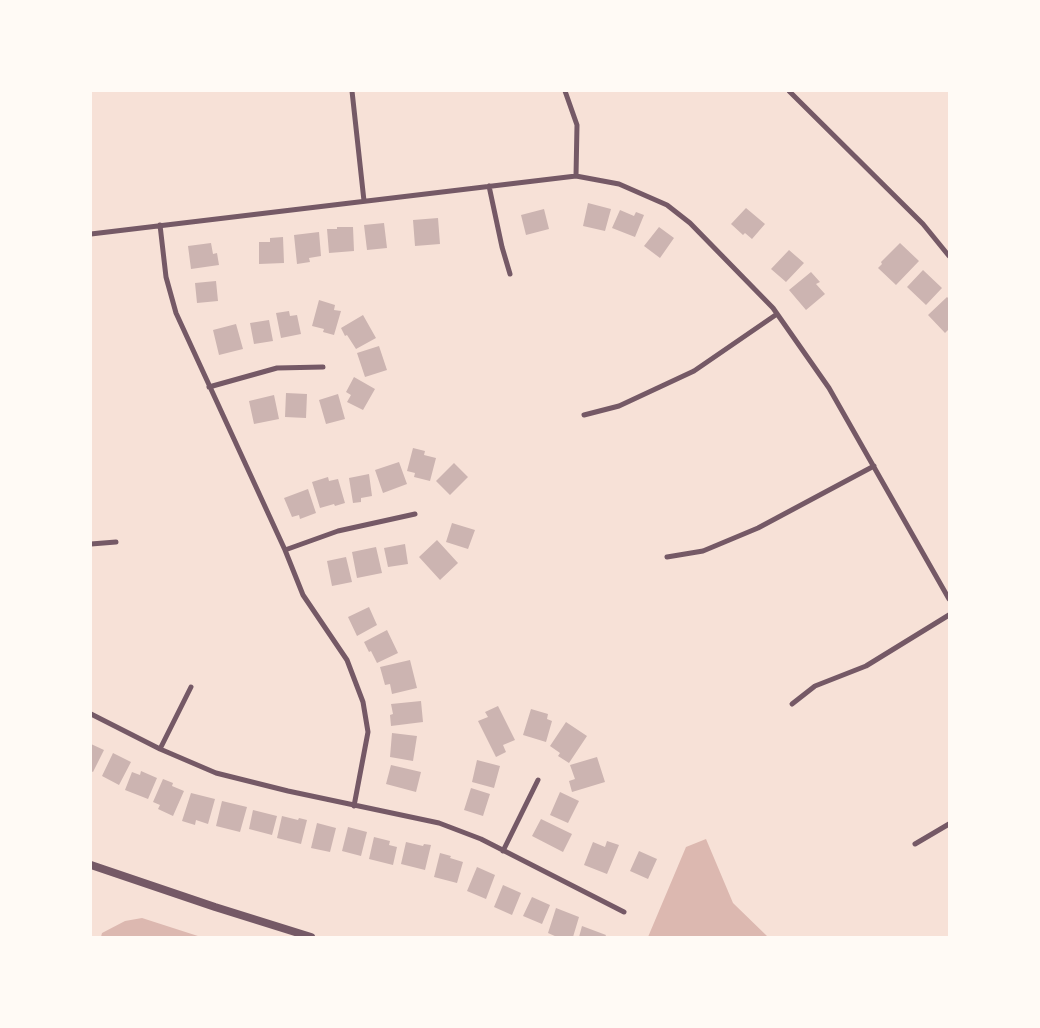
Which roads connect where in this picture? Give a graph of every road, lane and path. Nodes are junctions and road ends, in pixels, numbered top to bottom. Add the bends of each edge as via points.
1 (352, 91) edge
2 (565, 91) edge
3 (790, 91) edge
4 (576, 176) junction
5 (489, 186) junction
6 (364, 201) junction
7 (160, 225) junction
8 (91, 234) edge
9 (949, 256) edge
10 (510, 274) dead end
11 (777, 314) junction
12 (323, 367) dead end
13 (209, 387) junction
14 (584, 415) dead end
15 (874, 466) junction
16 (415, 514) dead end
17 (116, 542) dead end
18 (91, 544) edge
19 (285, 550) junction
20 (667, 558) dead end
21 (949, 598) edge
22 (949, 614) edge
23 (191, 688) dead end
24 (792, 704) dead end
25 (91, 714) edge
26 (160, 748) junction
27 (538, 780) dead end
28 (354, 806) junction
29 (949, 824) edge
30 (915, 844) dead end
31 (503, 851) junction
32 (91, 864) edge
33 (624, 912) dead end
34 (311, 937) edge

1 - 6 street
2 - 4 street via 577,125
3 - 9 street via 923,224
4 - 5 street
4 - 11 street via 619,184 666,205 690,223
5 - 6 street
5 - 10 street
6 - 7 street
7 - 8 street
7 - 13 street via 166,277 176,313
11 - 14 street via 694,371 618,406
11 - 15 street via 829,388
12 - 13 street via 277,368
13 - 19 street
15 - 20 street via 758,528 704,551
15 - 21 street
16 - 19 street via 338,531
17 - 18 street
19 - 28 street via 303,595 347,660 364,702 368,732
22 - 24 street via 866,666 815,686
23 - 26 street
25 - 26 street
26 - 28 street via 216,774
27 - 31 street
28 - 31 street via 440,823
29 - 30 street
31 - 33 street
32 - 34 street

